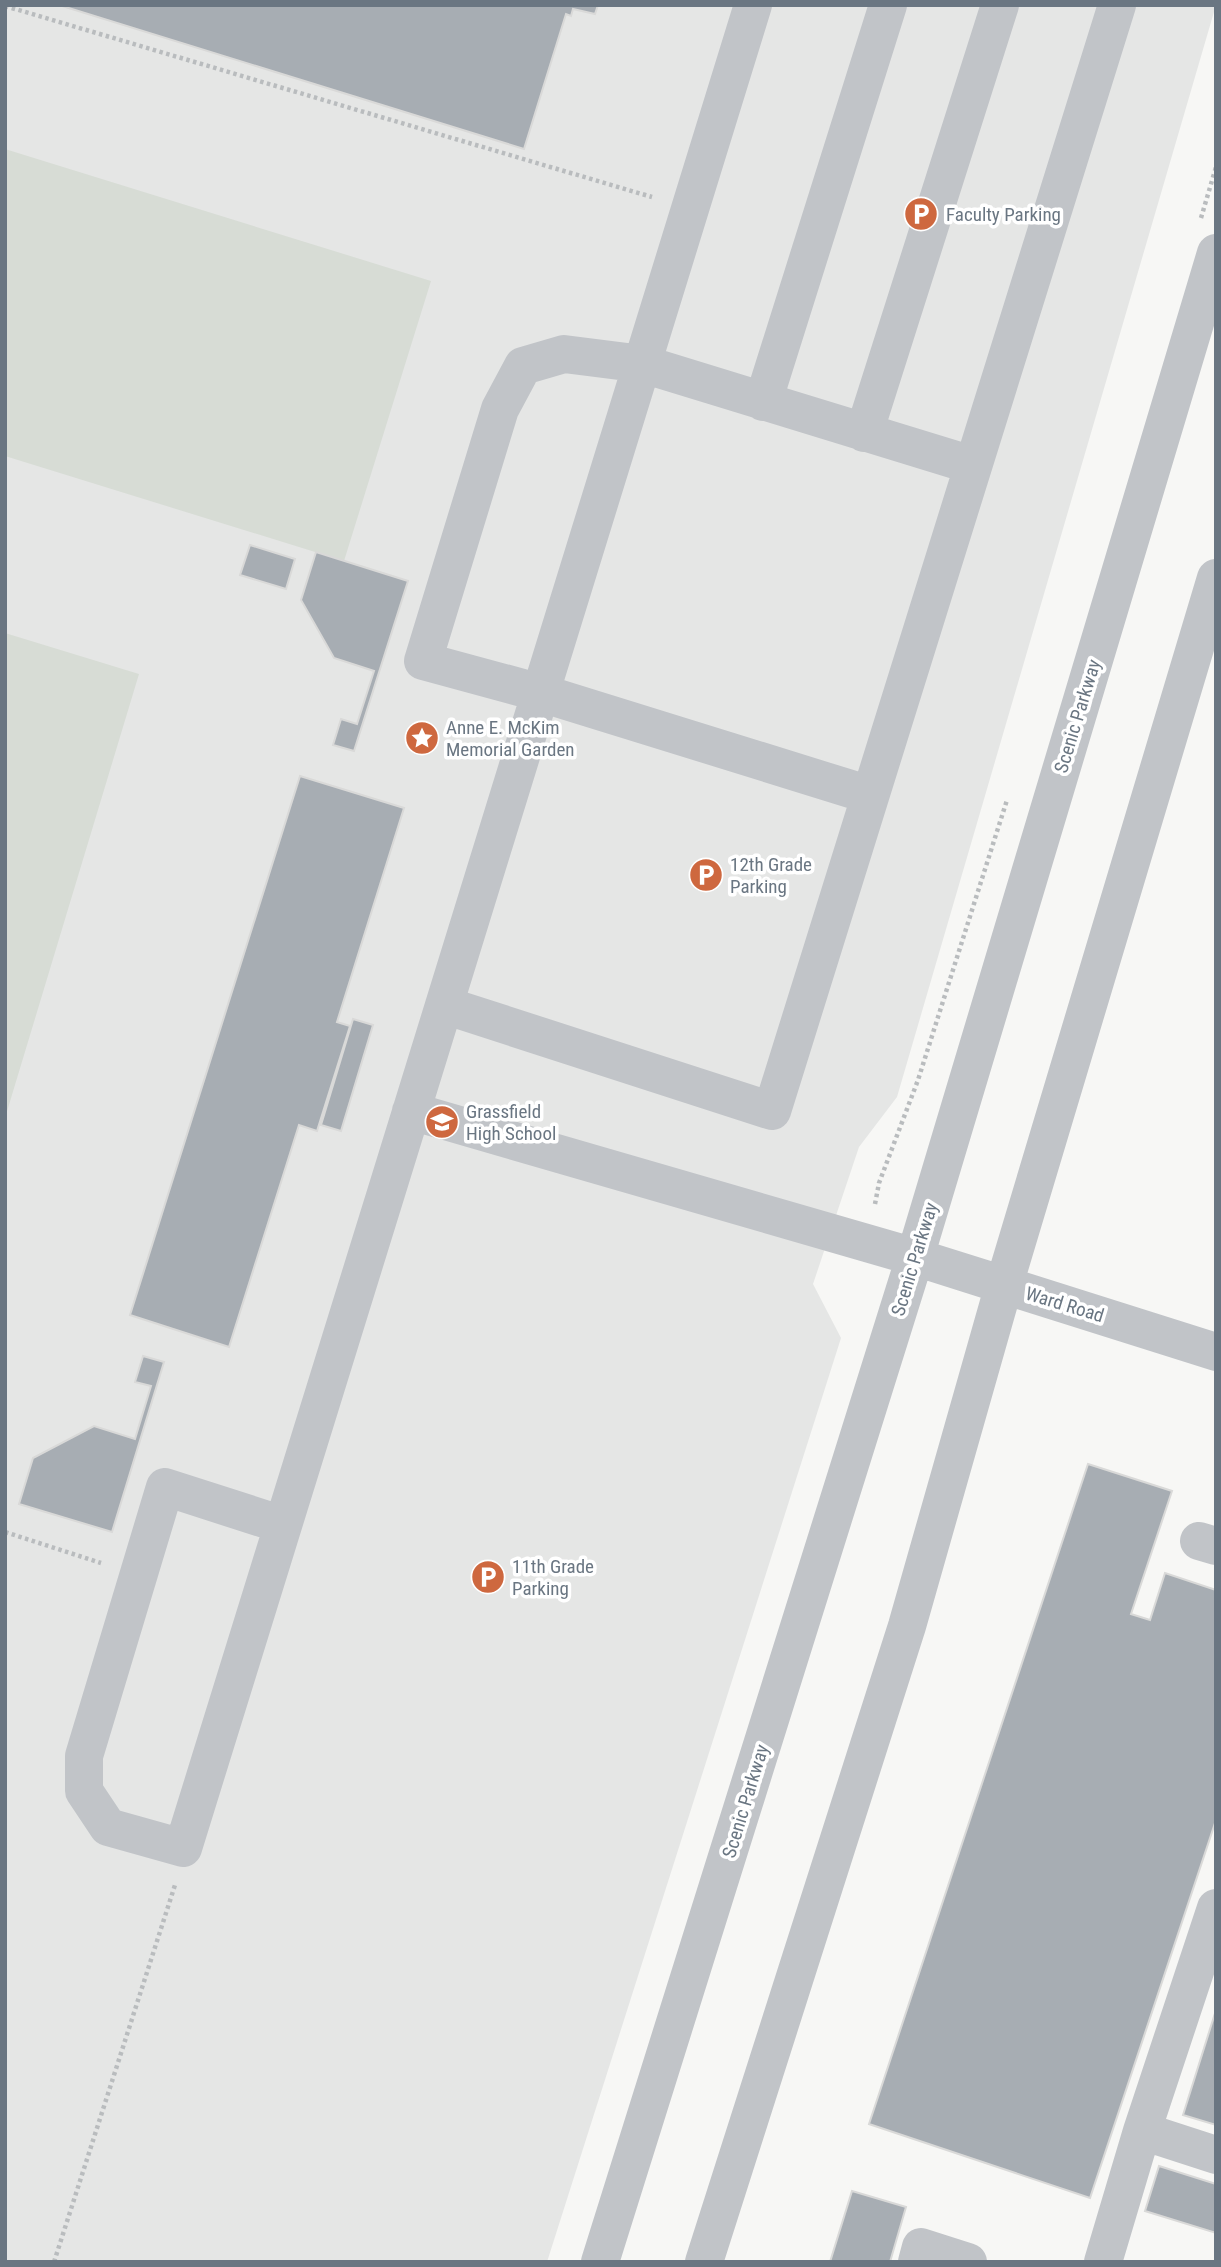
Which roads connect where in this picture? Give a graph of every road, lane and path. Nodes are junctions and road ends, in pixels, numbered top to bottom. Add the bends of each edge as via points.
1 (754, 5) edge
2 (888, 5) edge
3 (1000, 5) edge
4 (1117, 5) edge
5 (5, 6) edge
6 (691, 208) junction
7 (1216, 253) edge
8 (643, 364) junction
9 (762, 402) junction
10 (864, 433) junction
11 (972, 465) junction
12 (1216, 578) edge
13 (541, 693) junction
14 (870, 795) junction
15 (444, 1005) junction
16 (411, 1111) junction
17 (915, 1257) junction
18 (1004, 1285) junction
19 (1216, 1352) edge
20 (283, 1525) junction
21 (5, 1532) edge
22 (109, 1565) dead end
23 (176, 1875) dead end
24 (1216, 1908) edge
25 (1142, 2131) junction
26 (1216, 2155) edge
27 (54, 2262) edge
28 (600, 2262) edge
29 (704, 2262) edge
30 (916, 2262) edge
31 (968, 2262) edge
32 (1103, 2262) edge

1 - 6 street
2 - 9 street
3 - 10 street
4 - 11 street
5 - 6 path
6 - 8 street
7 - 17 street, Scenic Parkway
8 - 9 street
8 - 13 street
8 - 13 street via 564,354 523,366 500,409 424,661
9 - 10 street
10 - 11 street
11 - 14 street
12 - 18 street
13 - 14 street
13 - 15 street
14 - 15 street via 772,1111
15 - 16 street
16 - 17 street, Ward Road
16 - 20 street
17 - 18 street, Ward Road
17 - 28 street, Scenic Parkway
18 - 19 street, Ward Road
18 - 29 street via 907,1626
20 - 20 street via 183,1848 108,1827 84,1791 84,1756 165,1487
21 - 22 path
23 - 27 path
24 - 25 street
25 - 26 street
25 - 32 street
30 - 31 street via 921,2247

